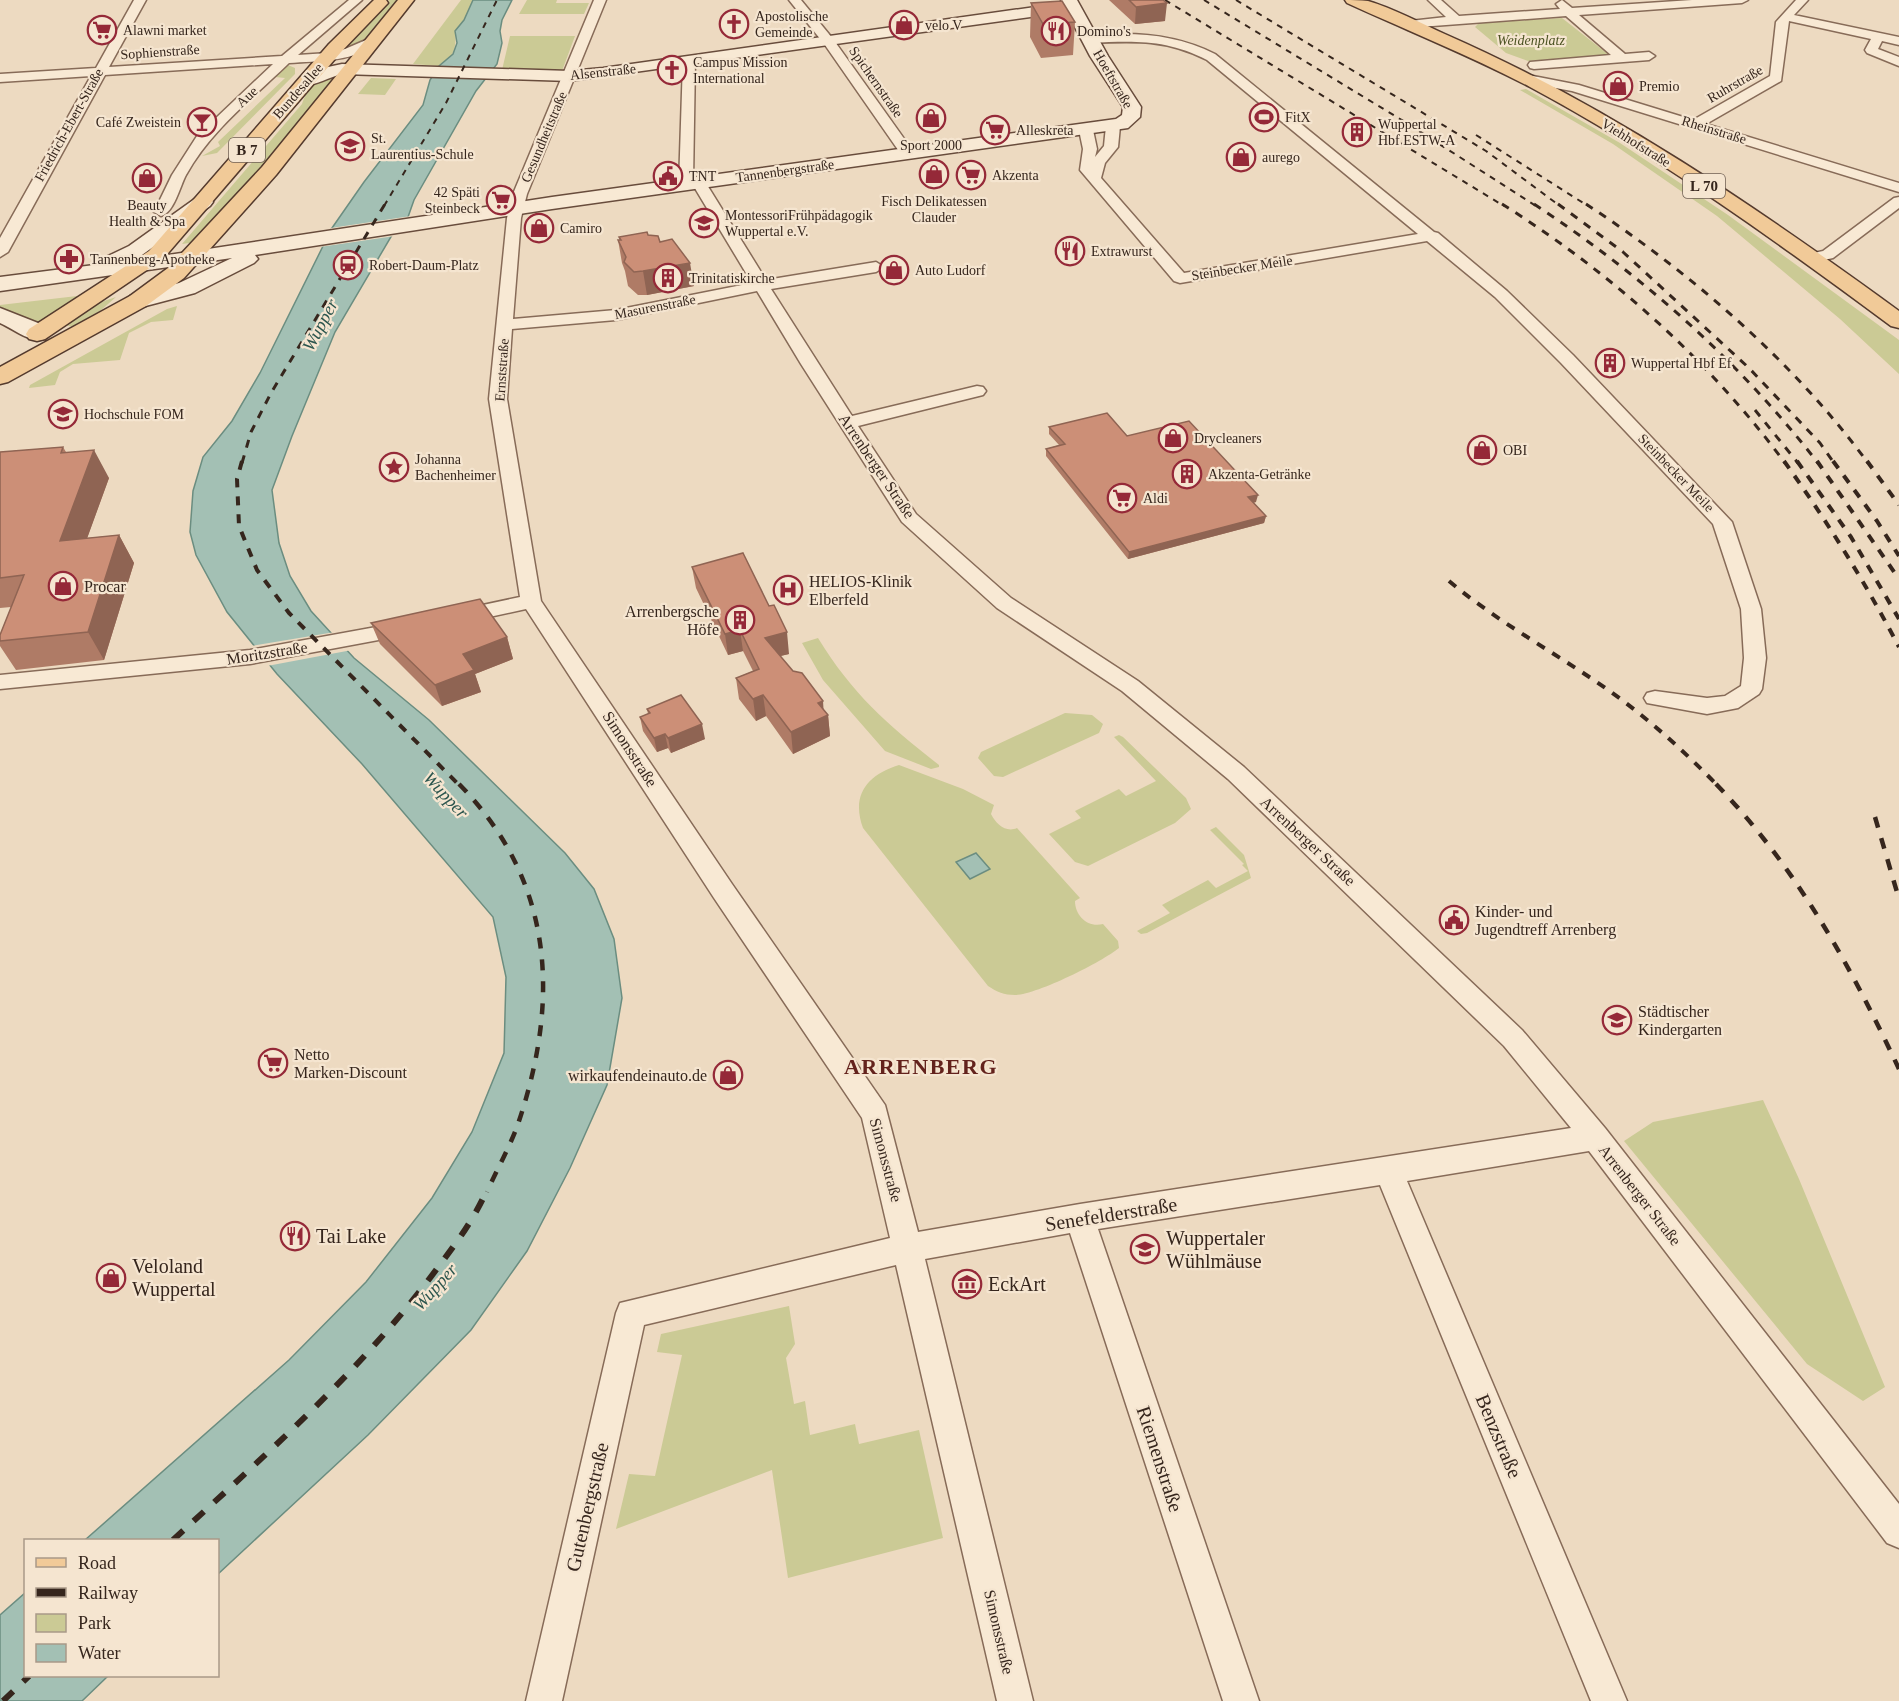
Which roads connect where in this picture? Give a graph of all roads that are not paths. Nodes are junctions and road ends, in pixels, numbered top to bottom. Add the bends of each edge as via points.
1 (140, 0) edge
2 (356, 0) edge
3 (383, 0) edge
4 (405, 0) edge
5 (600, 0) edge
6 (795, 0) edge
7 (1353, 0) edge
8 (1434, 0) edge
9 (1559, 0) edge
10 (1737, 0) edge
11 (1743, 0) edge
12 (1802, 0) edge
13 (1070, 4) edge
14 (1569, 12) junction
15 (1785, 17) junction
16 (1455, 20) junction
17 (1410, 25) junction
18 (1879, 36) junction
19 (1090, 39) junction
20 (1444, 40) junction
21 (1899, 40) edge
22 (829, 42) junction
23 (371, 43) junction
24 (1650, 56) dead end
25 (328, 57) junction
26 (1621, 57) junction
27 (285, 60) junction
28 (689, 61) junction
29 (1899, 62) edge
30 (351, 68) junction
31 (427, 70) junction
32 (99, 71) junction
33 (1531, 72) junction
34 (570, 76) junction
35 (0, 78) edge
36 (309, 79) junction
37 (1697, 124) junction
38 (1113, 126) junction
39 (1086, 130) junction
40 (908, 154) junction
41 (1094, 179) junction
42 (693, 184) junction
43 (1899, 188) edge
44 (1899, 201) edge
45 (515, 208) junction
46 (161, 212) dead end
47 (226, 220) junction
48 (1433, 236) junction
49 (316, 239) junction
50 (279, 243) junction
51 (0, 252) edge
52 (192, 257) junction
53 (141, 258) junction
54 (1810, 258) junction
55 (248, 259) junction
56 (876, 267) dead end
57 (90, 272) junction
58 (176, 273) junction
59 (49, 277) junction
60 (120, 281) junction
61 (2, 285) edge
62 (760, 286) junction
63 (33, 294) junction
64 (138, 301) junction
65 (0, 315) edge
66 (1899, 321) edge
67 (504, 325) junction
68 (41, 343) junction
69 (0, 357) edge
70 (0, 377) edge
71 (977, 391) dead end
72 (848, 423) junction
73 (531, 601) junction
74 (0, 682) edge
75 (1655, 698) dead end
76 (1595, 1137) junction
77 (1389, 1171) junction
78 (1080, 1218) junction
79 (908, 1248) junction
80 (631, 1313) joint
81 (1899, 1531) edge
82 (544, 1701) edge
83 (1015, 1701) edge
84 (1240, 1701) edge
85 (1610, 1701) edge

1 - 32 street, Friedrich-Ebert-Straße
2 - 27 street, Aue
3 - 25 main road, Bundesallee / B 7
4 - 23 main road, Bundesallee / B 7
5 - 34 street, Gesundheitstraße
6 - 22 street, Spichernstraße
7 - 17 main road, Viehhofstraße / L 70
8 - 16 street
9 - 14 street
10 - 11 street
10 - 14 street
12 - 15 street
13 - 19 main road, Hoeftstraße
13 - 22 main road, Alsenstraße
14 - 16 street
14 - 26 street
15 - 18 street
15 - 37 street, Ruhrstraße via 1776,78
16 - 17 street
16 - 20 street via 1445,30
17 - 20 main road, Viehhofstraße / L 70
18 - 21 street
18 - 29 street via 1871,50
19 - 38 main road, Hoeftstraße via 1133,110 1126,121
19 - 48 street, Steinbecker Meile via 1166,38 1194,47
20 - 33 main road, Viehhofstraße / L 70
22 - 28 main road, Alsenstraße
22 - 40 street, Spichernstraße
23 - 25 street, Sophienstraße
23 - 30 main road, Bundesallee / B 7
23 - 31 main road, Alsenstraße via 390,62
24 - 26 street
25 - 27 street, Sophienstraße
25 - 36 main road, Bundesallee / B 7
26 - 33 street
27 - 32 street, Sophienstraße
27 - 36 street via 299,65
27 - 46 street, Aue via 202,139
28 - 34 main road, Alsenstraße
28 - 42 street
30 - 31 main road, Alsenstraße
30 - 36 main road, Alsenstraße
30 - 47 main road, Bundesallee / B 7
31 - 34 main road, Alsenstraße
32 - 35 street, Sophienstraße
32 - 51 street, Friedrich-Ebert-Straße
33 - 37 street, Rheinstraße
33 - 54 main road, Viehhofstraße / L 70
34 - 45 street, Gesundheitstraße
36 - 53 main road, Bundesallee / B 7 via 163,249
37 - 43 street, Rheinstraße
38 - 39 main road, Hoeftstraße
38 - 41 street via 1111,147 1098,162
39 - 40 main road, Tannenbergstraße
39 - 41 street via 1090,149 1086,165
40 - 42 main road, Tannenbergstraße
41 - 48 street, Steinbecker Meile via 1180,278
42 - 45 main road, Tannenbergstraße
42 - 62 street, Arrenberger Straße
44 - 54 street via 1828,255
45 - 49 main road, Tannenbergstraße
45 - 67 street, Ernststraße
47 - 50 main road via 250,238
47 - 52 main road, Bundesallee / B 7
48 - 75 street, Steinbecker Meile via 1546,338 1722,522 1751,609 1755,658 1751,688 1730,703 1707,706
49 - 50 main road
49 - 55 main road
50 - 52 main road
52 - 53 main road
52 - 58 main road, B 7
53 - 57 main road
53 - 60 main road, B 7
54 - 66 main road, Viehhofstraße / L 70
55 - 58 main road
55 - 64 main road, B 7 via 187,288
56 - 62 street, Masurenstraße
57 - 59 main road
57 - 60 main road
58 - 60 main road
58 - 64 main road, B 7
59 - 61 main road
59 - 63 main road via 57,279 56,284
60 - 63 main road
60 - 68 main road, B 7
60 - 68 main road via 125,292 117,303 51,342
61 - 63 main road
62 - 67 street, Masurenstraße via 616,315
62 - 72 street, Arrenberger Straße
64 - 68 main road, B 7
65 - 68 main road via 30,328
67 - 73 street, Ernststraße via 498,399
68 - 69 main road, B 7
68 - 70 main road, B 7
71 - 72 street
72 - 76 street, Arrenberger Straße via 909,518 1004,603 1116,676 1236,773 1446,970 1513,1038
73 - 74 street, Moritzstraße via 250,657
73 - 79 street, Simonsstraße via 875,1114
76 - 77 street, Senefelderstraße
76 - 81 street, Arrenberger Straße
77 - 78 street, Senefelderstraße
77 - 85 street, Benzstraße
78 - 79 street, Senefelderstraße
78 - 84 street, Riemenstraße
79 - 80 street, Senefelderstraße
79 - 83 street, Simonsstraße
80 - 82 street, Gutenbergstraße

